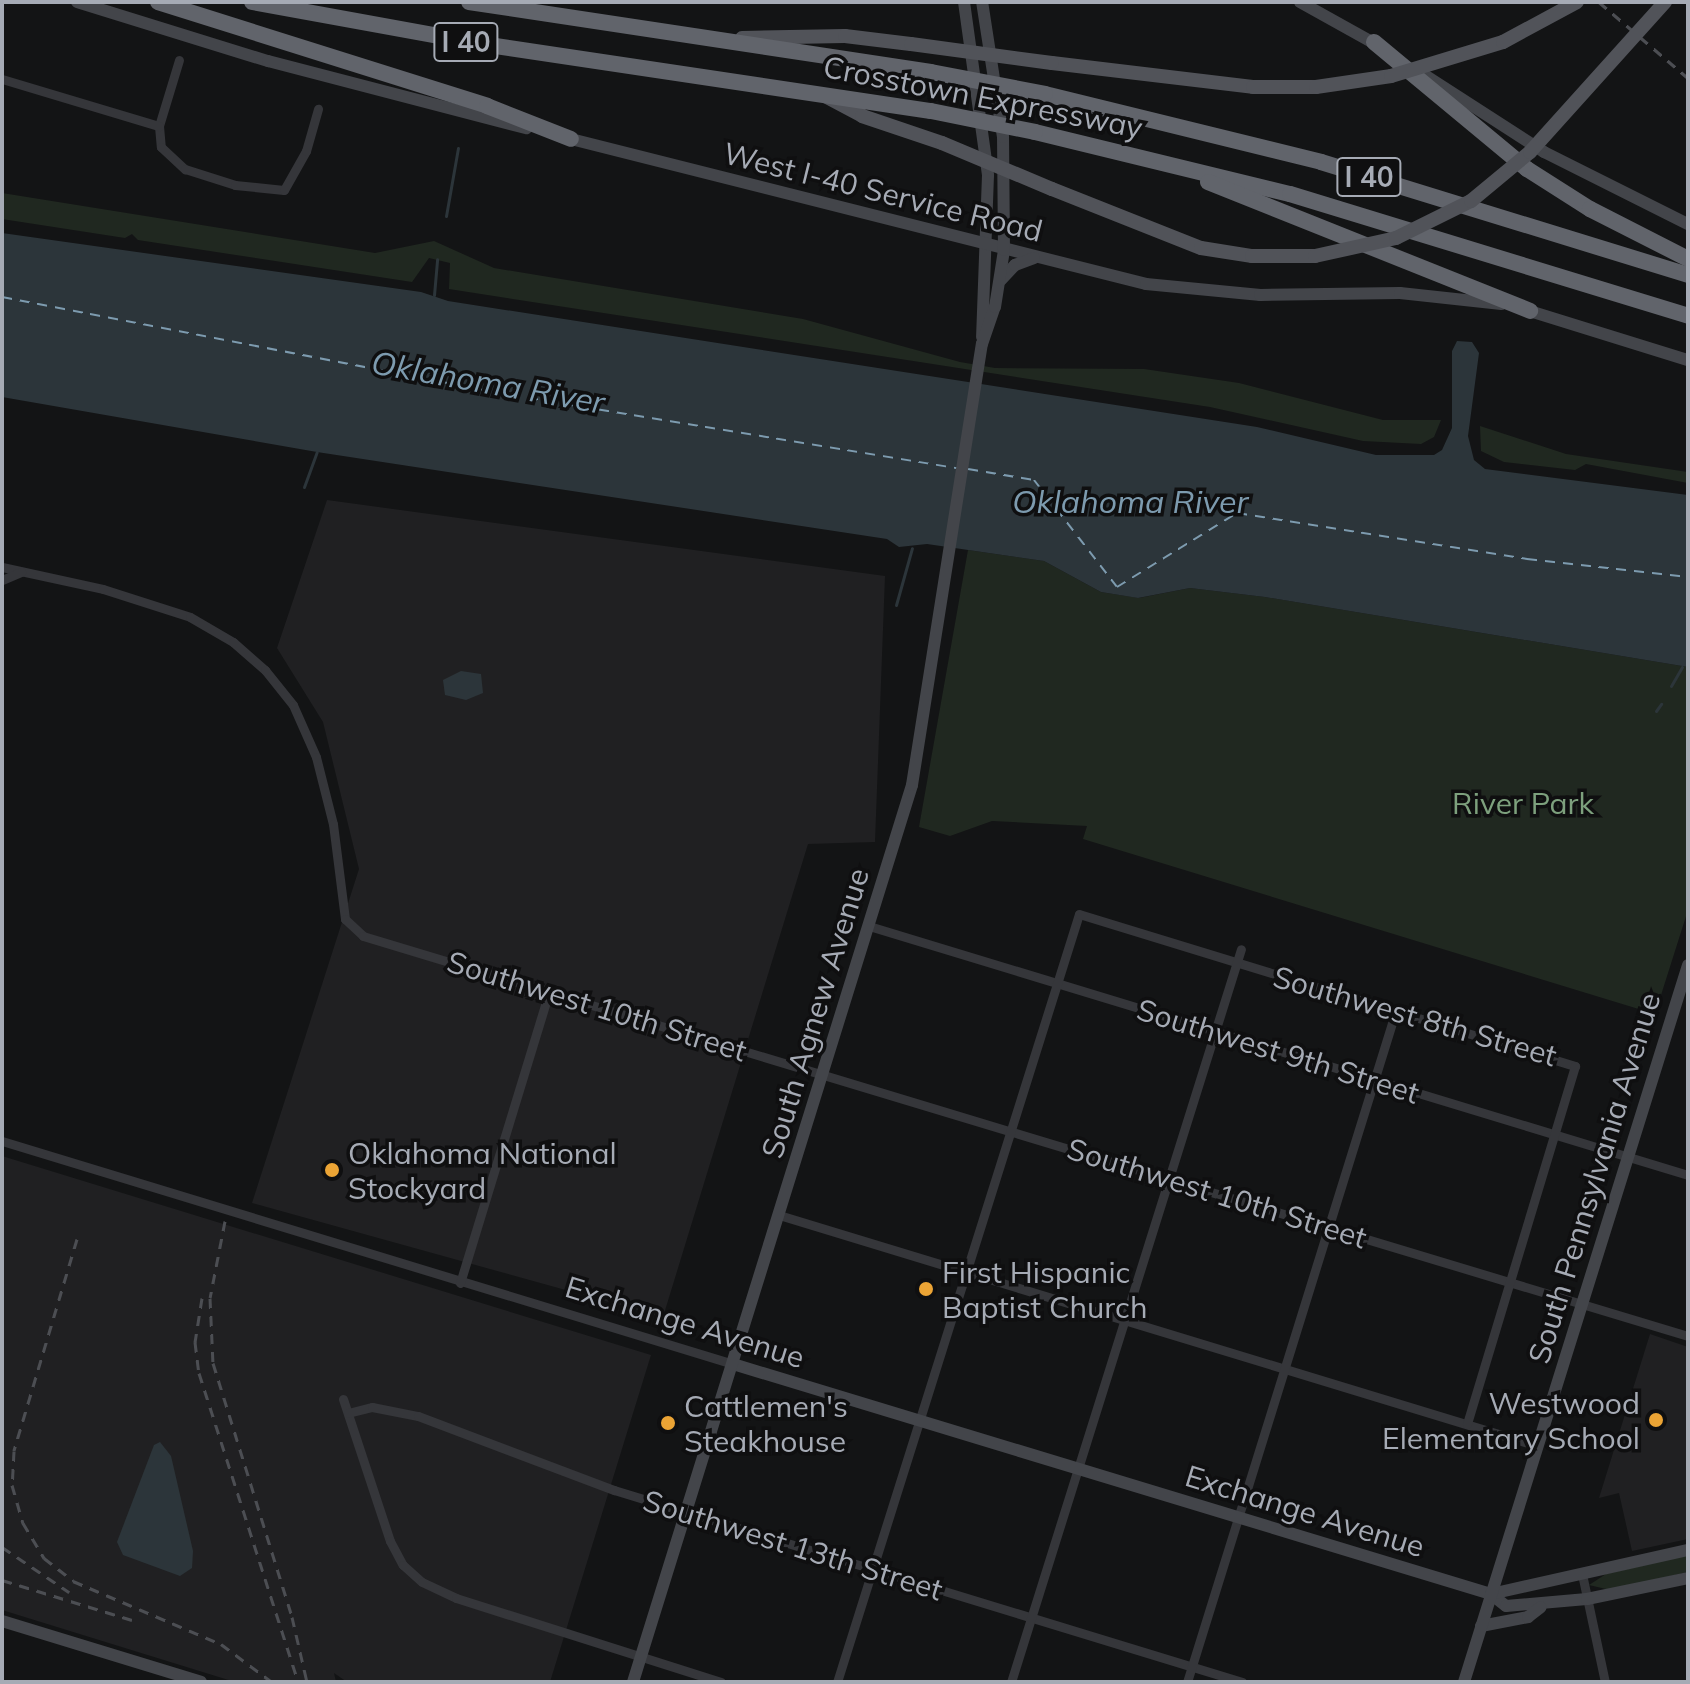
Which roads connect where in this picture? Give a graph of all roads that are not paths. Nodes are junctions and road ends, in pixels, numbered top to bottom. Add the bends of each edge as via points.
1 (77, 2) edge
2 (158, 2) edge
3 (252, 2) edge
4 (469, 2) edge
5 (964, 2) edge
6 (982, 2) edge
7 (1300, 2) edge
8 (1577, 2) edge
9 (1665, 2) edge
10 (726, 39) junction
11 (1374, 42) junction
12 (179, 60) dead end
13 (2, 79) edge
14 (818, 92) junction
15 (318, 109) dead end
16 (159, 126) junction
17 (571, 139) junction
18 (1144, 156) junction
19 (1688, 224) edge
20 (987, 245) junction
21 (1004, 250) junction
22 (1037, 258) junction
23 (1688, 259) edge
24 (1688, 275) edge
25 (1001, 280) junction
26 (1530, 311) junction
27 (1688, 316) edge
28 (982, 344) junction
29 (1688, 360) edge
30 (2, 567) edge
31 (21, 572) junction
32 (2, 580) edge
33 (869, 926) junction
34 (1241, 949) dead end
35 (1235, 963) junction
36 (1688, 965) edge
37 (1056, 984) junction
38 (549, 992) junction
39 (1396, 1010) junction
40 (1216, 1031) junction
41 (823, 1073) junction
42 (1376, 1080) junction
43 (1011, 1131) junction
44 (1556, 1135) junction
45 (2, 1141) edge
46 (1628, 1157) junction
47 (1688, 1175) edge
48 (1168, 1179) junction
49 (779, 1215) junction
50 (1329, 1227) junction
51 (965, 1271) junction
52 (460, 1283) junction
53 (1512, 1283) junction
54 (1582, 1304) junction
55 (1124, 1320) junction
56 (1688, 1336) edge
57 (733, 1364) junction
58 (1285, 1369) junction
59 (343, 1399) dead end
60 (348, 1413) junction
61 (919, 1421) junction
62 (1467, 1424) junction
63 (1538, 1446) junction
64 (1077, 1469) junction
65 (686, 1512) junction
66 (1238, 1518) junction
67 (1688, 1550) edge
68 (872, 1569) junction
69 (1582, 1574) junction
70 (1688, 1578) edge
71 (1491, 1594) junction
72 (1587, 1599) junction
73 (1544, 1605) junction
74 (1031, 1618) junction
75 (2, 1621) edge
76 (1481, 1626) junction
77 (641, 1657) junction
78 (1192, 1667) junction
79 (201, 1682) edge
80 (633, 1682) edge
81 (721, 1682) edge
82 (837, 1682) edge
83 (1011, 1682) edge
84 (1187, 1682) edge
85 (1242, 1682) edge
86 (1464, 1682) edge
87 (1605, 1682) edge

1 - 17 main road, West I-40 Service Road via 268,61
2 - 17 highway via 487,106
3 - 14 highway, Crosstown Expressway / I 40 via 468,42
4 - 10 highway, Crosstown Expressway / I 40
5 - 20 main road, South Agnew Avenue via 985,134
6 - 21 main road, South Agnew Avenue via 1003,137
7 - 11 main road
8 - 10 main road, bridge via 1503,42 1391,76 1264,88 845,36
9 - 14 main road, bridge via 1530,152 1471,201 1396,238 1315,256 1252,256 1201,248 862,116
10 - 24 highway, Crosstown Expressway / I 40, bridge via 1045,94 1321,162
11 - 19 main road via 1544,152
11 - 23 highway via 1527,169 1590,209
12 - 16 street
13 - 16 street
14 - 18 highway, Crosstown Expressway / I 40, bridge
15 - 16 street via 306,151 284,190 235,185 185,169 161,147
17 - 20 main road, West I-40 Service Road
18 - 26 highway
18 - 27 highway, Crosstown Expressway / I 40 via 1401,227
20 - 21 main road, West I-40 Service Road
20 - 28 main road, South Agnew Avenue
21 - 22 main road, West I-40 Service Road
21 - 25 main road, South Agnew Avenue
22 - 25 main road via 1015,265
22 - 26 main road, West I-40 Service Road via 1184,290 1400,293
25 - 28 main road, South Agnew Avenue
26 - 29 main road, West I-40 Service Road
28 - 33 main road, South Agnew Avenue via 912,785
30 - 31 street, Southwest 10th Street
31 - 32 street
31 - 38 street, Southwest 10th Street via 166,608 242,648 287,696 309,738 332,816 349,926 363,936
33 - 37 street, Southwest 9th Street
33 - 41 main road, South Agnew Avenue
34 - 35 street
35 - 37 street, Southwest 8th Street via 1079,914
35 - 39 street, Southwest 8th Street
35 - 40 street
36 - 46 main road, South Pennsylvania Avenue
37 - 40 street, Southwest 9th Street
37 - 43 street
38 - 41 street, Southwest 10th Street
38 - 52 street
39 - 42 street
39 - 44 street, Southwest 8th Street via 1573,1064 1576,1075
40 - 42 street, Southwest 9th Street
40 - 48 street
41 - 43 street, Southwest 10th Street
41 - 49 main road, South Agnew Avenue
42 - 44 street, Southwest 9th Street
42 - 50 street
43 - 48 street, Southwest 10th Street
43 - 51 street
44 - 46 street, Southwest 9th Street
44 - 53 street, Southwest 8th Street
45 - 52 street, Exchange Avenue
46 - 47 street, Southwest 9th Street
46 - 54 main road, South Pennsylvania Avenue
48 - 50 street, Southwest 10th Street
48 - 55 street
49 - 51 street
49 - 57 main road, South Agnew Avenue
50 - 53 street, Southwest 10th Street
50 - 58 street
51 - 55 street
51 - 61 street
52 - 57 street, Exchange Avenue
53 - 54 street, Southwest 10th Street
53 - 62 street, Southwest 8th Street
54 - 56 street, Southwest 10th Street
54 - 63 main road, South Pennsylvania Avenue
55 - 58 street
55 - 64 street
57 - 61 main road, Exchange Avenue
57 - 65 main road, South Agnew Avenue
58 - 62 street
58 - 66 street
59 - 60 street
60 - 65 street, Southwest 13th Street via 372,1407 418,1416 489,1439 556,1471
60 - 77 street via 390,1541 412,1574 456,1598
61 - 64 main road, Exchange Avenue
61 - 68 street
62 - 63 street
63 - 71 main road, South Pennsylvania Avenue
64 - 66 main road, Exchange Avenue
64 - 74 street
65 - 68 street, Southwest 13th Street
65 - 77 main road, South Agnew Avenue
66 - 71 main road, Exchange Avenue
66 - 78 street
67 - 69 main road, Exchange Avenue
68 - 74 street, Southwest 13th Street
68 - 82 street
69 - 71 main road, Exchange Avenue
69 - 72 street
70 - 72 main road, Exchange Avenue
71 - 73 main road, Exchange Avenue via 1506,1606
71 - 76 main road, South Pennsylvania Avenue
72 - 73 main road, Exchange Avenue
72 - 87 street
73 - 76 main road via 1528,1617
74 - 78 street, Southwest 13th Street
74 - 83 street
75 - 79 main road
76 - 86 main road, South Pennsylvania Avenue
77 - 80 main road, South Agnew Avenue
77 - 81 street
78 - 84 street
78 - 85 street, Southwest 13th Street

